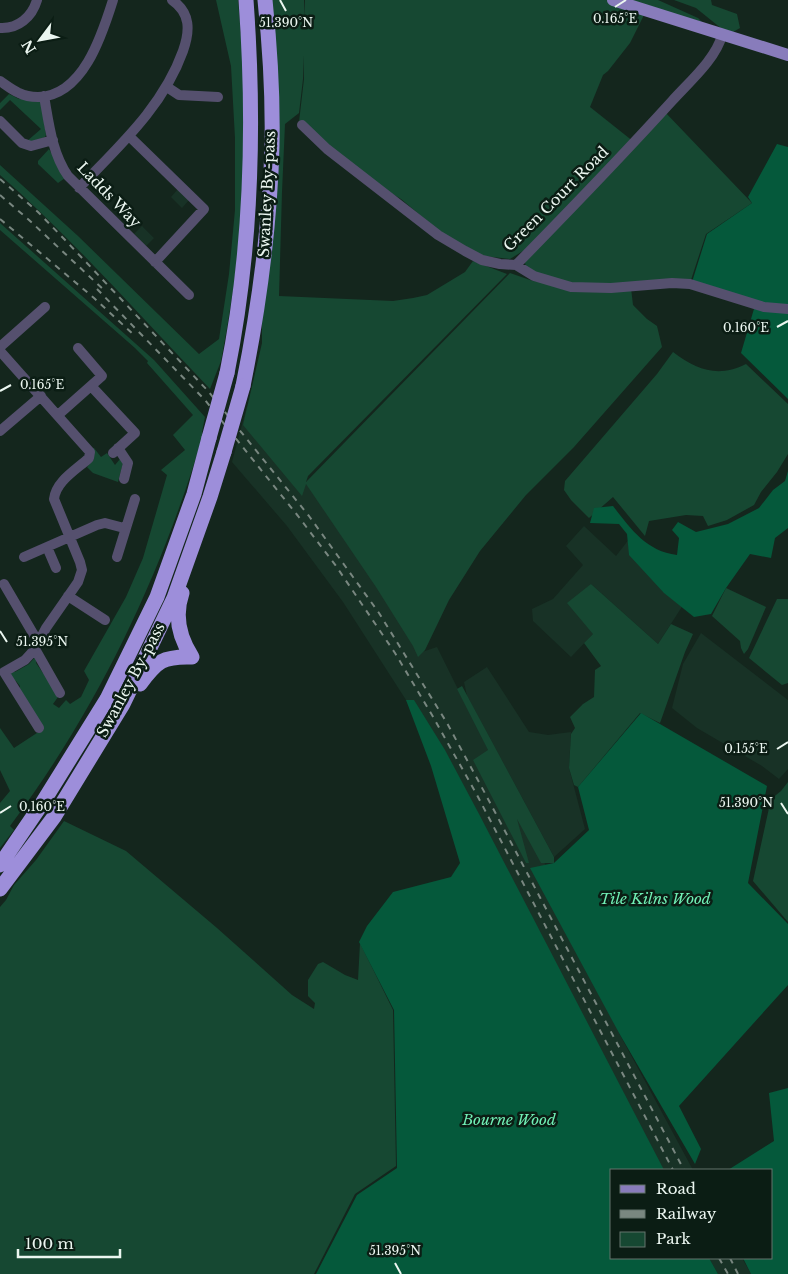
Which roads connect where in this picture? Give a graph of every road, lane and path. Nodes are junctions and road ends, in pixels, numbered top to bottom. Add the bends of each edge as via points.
1 (37, 0) edge
2 (113, 0) edge
3 (172, 0) edge
4 (246, 0) edge
5 (265, 0) edge
6 (613, 0) edge
7 (0, 28) edge
8 (722, 35) junction
9 (788, 55) edge
10 (0, 81) edge
11 (167, 88) junction
12 (44, 96) junction
13 (218, 97) dead end
14 (0, 121) edge
15 (302, 125) dead end
16 (129, 136) junction
17 (53, 140) junction
18 (79, 188) junction
19 (155, 262) junction
20 (516, 265) junction
21 (189, 295) dead end
22 (44, 307) dead end
23 (788, 310) edge
24 (0, 346) edge
25 (78, 348) dead end
26 (0, 352) edge
27 (92, 386) junction
28 (41, 396) junction
29 (58, 415) junction
30 (0, 431) edge
31 (222, 458) junction
32 (124, 479) dead end
33 (134, 499) dead end
34 (124, 528) junction
35 (70, 538) junction
36 (47, 547) junction
37 (24, 557) dead end
38 (117, 557) dead end
39 (56, 568) dead end
40 (4, 584) dead end
41 (68, 596) junction
42 (105, 620) dead end
43 (37, 646) junction
44 (2, 668) edge
45 (60, 693) dead end
46 (39, 728) dead end
47 (88, 761) junction
48 (0, 865) edge
49 (0, 889) edge

1 - 7 street via 24,20 11,27
2 - 12 street via 99,39 80,73 62,90
3 - 11 street via 184,11 188,23 183,50
4 - 48 highway, Swanley By-pass, bridge via 251,149 242,285 228,367 194,494 157,597 107,699
5 - 31 highway, Swanley By-pass, bridge via 272,143 269,207 254,332 243,386
6 - 8 main road
8 - 9 main road
8 - 20 street, Green Court Road via 719,47 632,145
10 - 12 street via 20,94
11 - 13 street via 179,95
11 - 16 street
12 - 17 street, Ladds Way
14 - 17 street via 22,143 31,146
15 - 20 street, Green Court Road via 327,149 438,235 482,260
16 - 18 street
16 - 19 street via 204,209
17 - 18 street, Ladds Way via 62,167
18 - 19 street, Ladds Way
19 - 21 street, Ladds Way
20 - 23 street via 534,276 570,287 690,284 764,307
22 - 24 street
25 - 27 street via 102,376
26 - 28 street
27 - 29 street
27 - 32 street via 135,433 116,451 128,463
28 - 29 street
28 - 30 street
29 - 35 street via 90,452 89,458 55,491 55,504
31 - 47 highway, Swanley By-pass via 174,598 122,704
31 - 47 highway via 219,486 179,603 179,634 192,657 173,656 153,666
33 - 34 street
34 - 35 street via 105,523
34 - 38 street
35 - 36 street
35 - 41 street via 82,570
36 - 37 street
36 - 39 street
40 - 43 street
41 - 42 street
41 - 43 street
43 - 44 street via 25,660
43 - 45 street
44 - 46 street
47 - 49 highway, Swanley By-pass via 54,817

